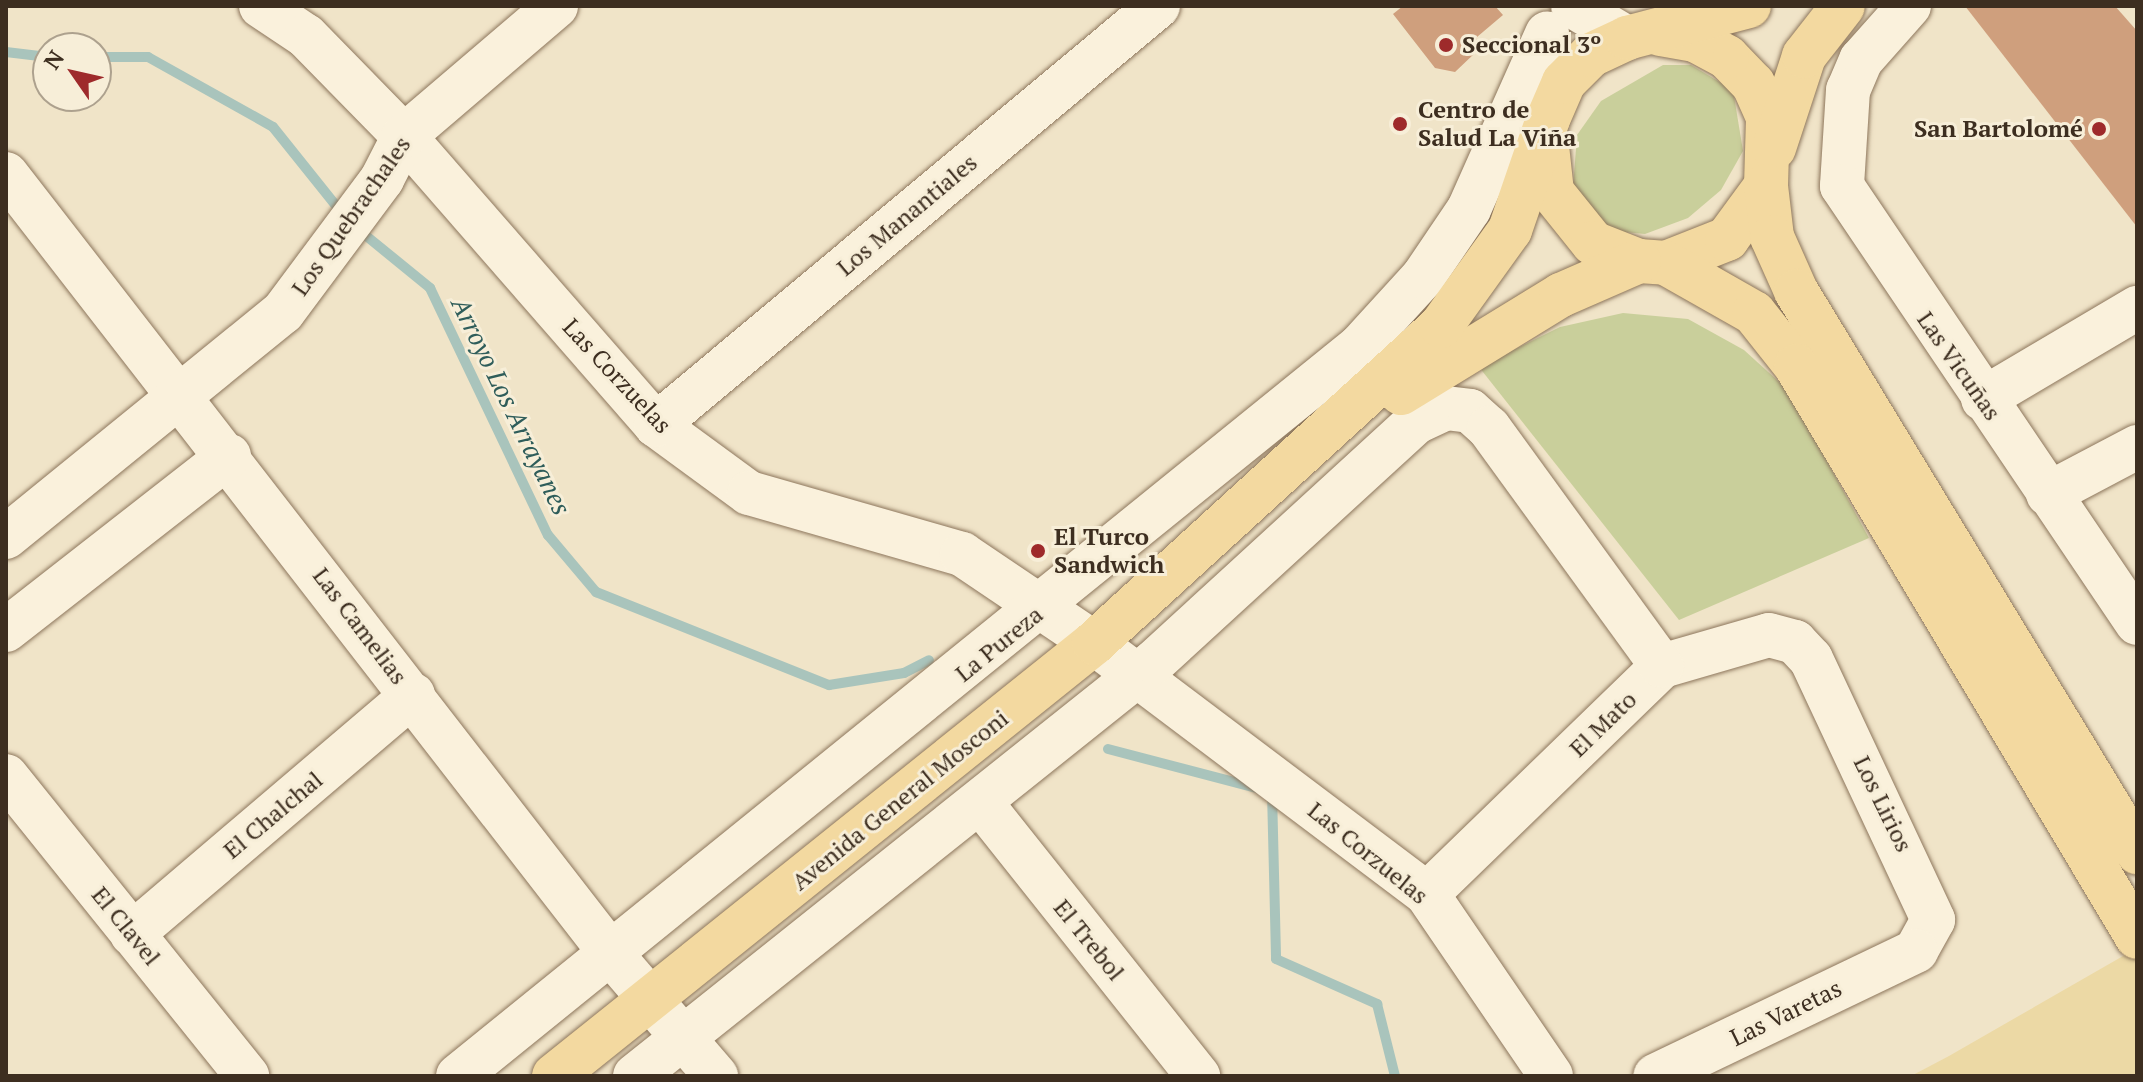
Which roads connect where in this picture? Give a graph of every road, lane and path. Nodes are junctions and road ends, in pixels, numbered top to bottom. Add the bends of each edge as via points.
1 (261, 6) edge
2 (556, 6) edge
3 (1158, 6) edge
4 (1749, 6) edge
5 (1843, 6) edge
6 (1909, 6) edge
7 (1564, 12) edge
8 (1642, 36) junction
9 (1556, 101) junction
10 (404, 136) junction
11 (1769, 172) junction
12 (6, 174) edge
13 (1652, 262) junction
14 (2137, 308) edge
15 (183, 395) junction
16 (1983, 399) junction
17 (656, 425) junction
18 (2137, 447) edge
19 (229, 456) junction
20 (2048, 494) junction
21 (1240, 516) junction
22 (6, 537) edge
23 (1043, 608) junction
24 (2137, 623) edge
25 (6, 630) edge
26 (1094, 643) junction
27 (1811, 659) joint
28 (1662, 666) junction
29 (1137, 675) junction
30 (413, 695) junction
31 (6, 776) edge
32 (981, 803) junction
33 (2137, 852) edge
34 (1427, 894) junction
35 (132, 934) junction
36 (2137, 937) edge
37 (1916, 951) joint
38 (612, 955) junction
39 (652, 1000) junction
40 (683, 1038) junction
41 (247, 1076) edge
42 (458, 1076) edge
43 (554, 1076) edge
44 (635, 1076) edge
45 (716, 1076) edge
46 (1198, 1076) edge
47 (1551, 1076) edge
48 (1655, 1076) edge

1 - 10 street, Las Corzuelas via 306,36
2 - 10 street, Los Quebrachales
3 - 17 street, Los Manantiales
4 - 8 main road
5 - 11 main road via 1798,68
6 - 16 street, Las Vicuñas via 1861,60 1848,90 1842,186
7 - 8 street
7 - 9 street
7 - 23 street, La Pureza via 1469,209 1423,277 1360,346
8 - 9 main road via 1591,55
8 - 11 main road via 1695,40 1744,75 1768,117
9 - 13 main road via 1544,157 1568,220 1593,243
9 - 21 main road via 1510,230 1476,283 1441,326
10 - 15 street, Los Quebrachales via 382,179 283,312
10 - 17 street, Las Corzuelas
11 - 13 main road via 1727,239
11 - 33 main road via 1772,237 1796,291
12 - 15 street, Las Camelias
13 - 21 main road via 1561,295 1427,374
13 - 36 main road via 1754,313 1796,366
14 - 16 street
15 - 19 street, Las Camelias
15 - 22 street, Los Quebrachales
16 - 20 street, Las Vicuñas
17 - 23 street, Las Corzuelas via 749,493 962,554
18 - 20 street
19 - 25 street
19 - 30 street, Las Camelias
20 - 24 street, Las Vicuñas
21 - 26 main road, Avenida General Mosconi
23 - 26 street, Las Corzuelas
23 - 38 street, La Pureza
26 - 29 street, Las Corzuelas
26 - 39 main road, Avenida General Mosconi
27 - 28 street, El Mato via 1795,642 1769,635
27 - 37 street, Los Lirios via 1929,897 1933,920
28 - 29 street via 1489,428 1470,411 1446,408 1416,422
28 - 34 street, El Mato
29 - 32 street
29 - 34 street, Las Corzuelas
30 - 35 street, El Chalchal
30 - 38 street, Las Camelias
31 - 35 street, El Clavel
32 - 40 street
32 - 46 street, El Trebol
34 - 47 street, Las Corzuelas
35 - 41 street, El Clavel
37 - 48 street, Las Varetas
38 - 39 street, Las Camelias
38 - 42 street, La Pureza
39 - 40 street, Las Camelias
39 - 43 main road, Avenida General Mosconi
40 - 44 street
40 - 45 street, Las Camelias

